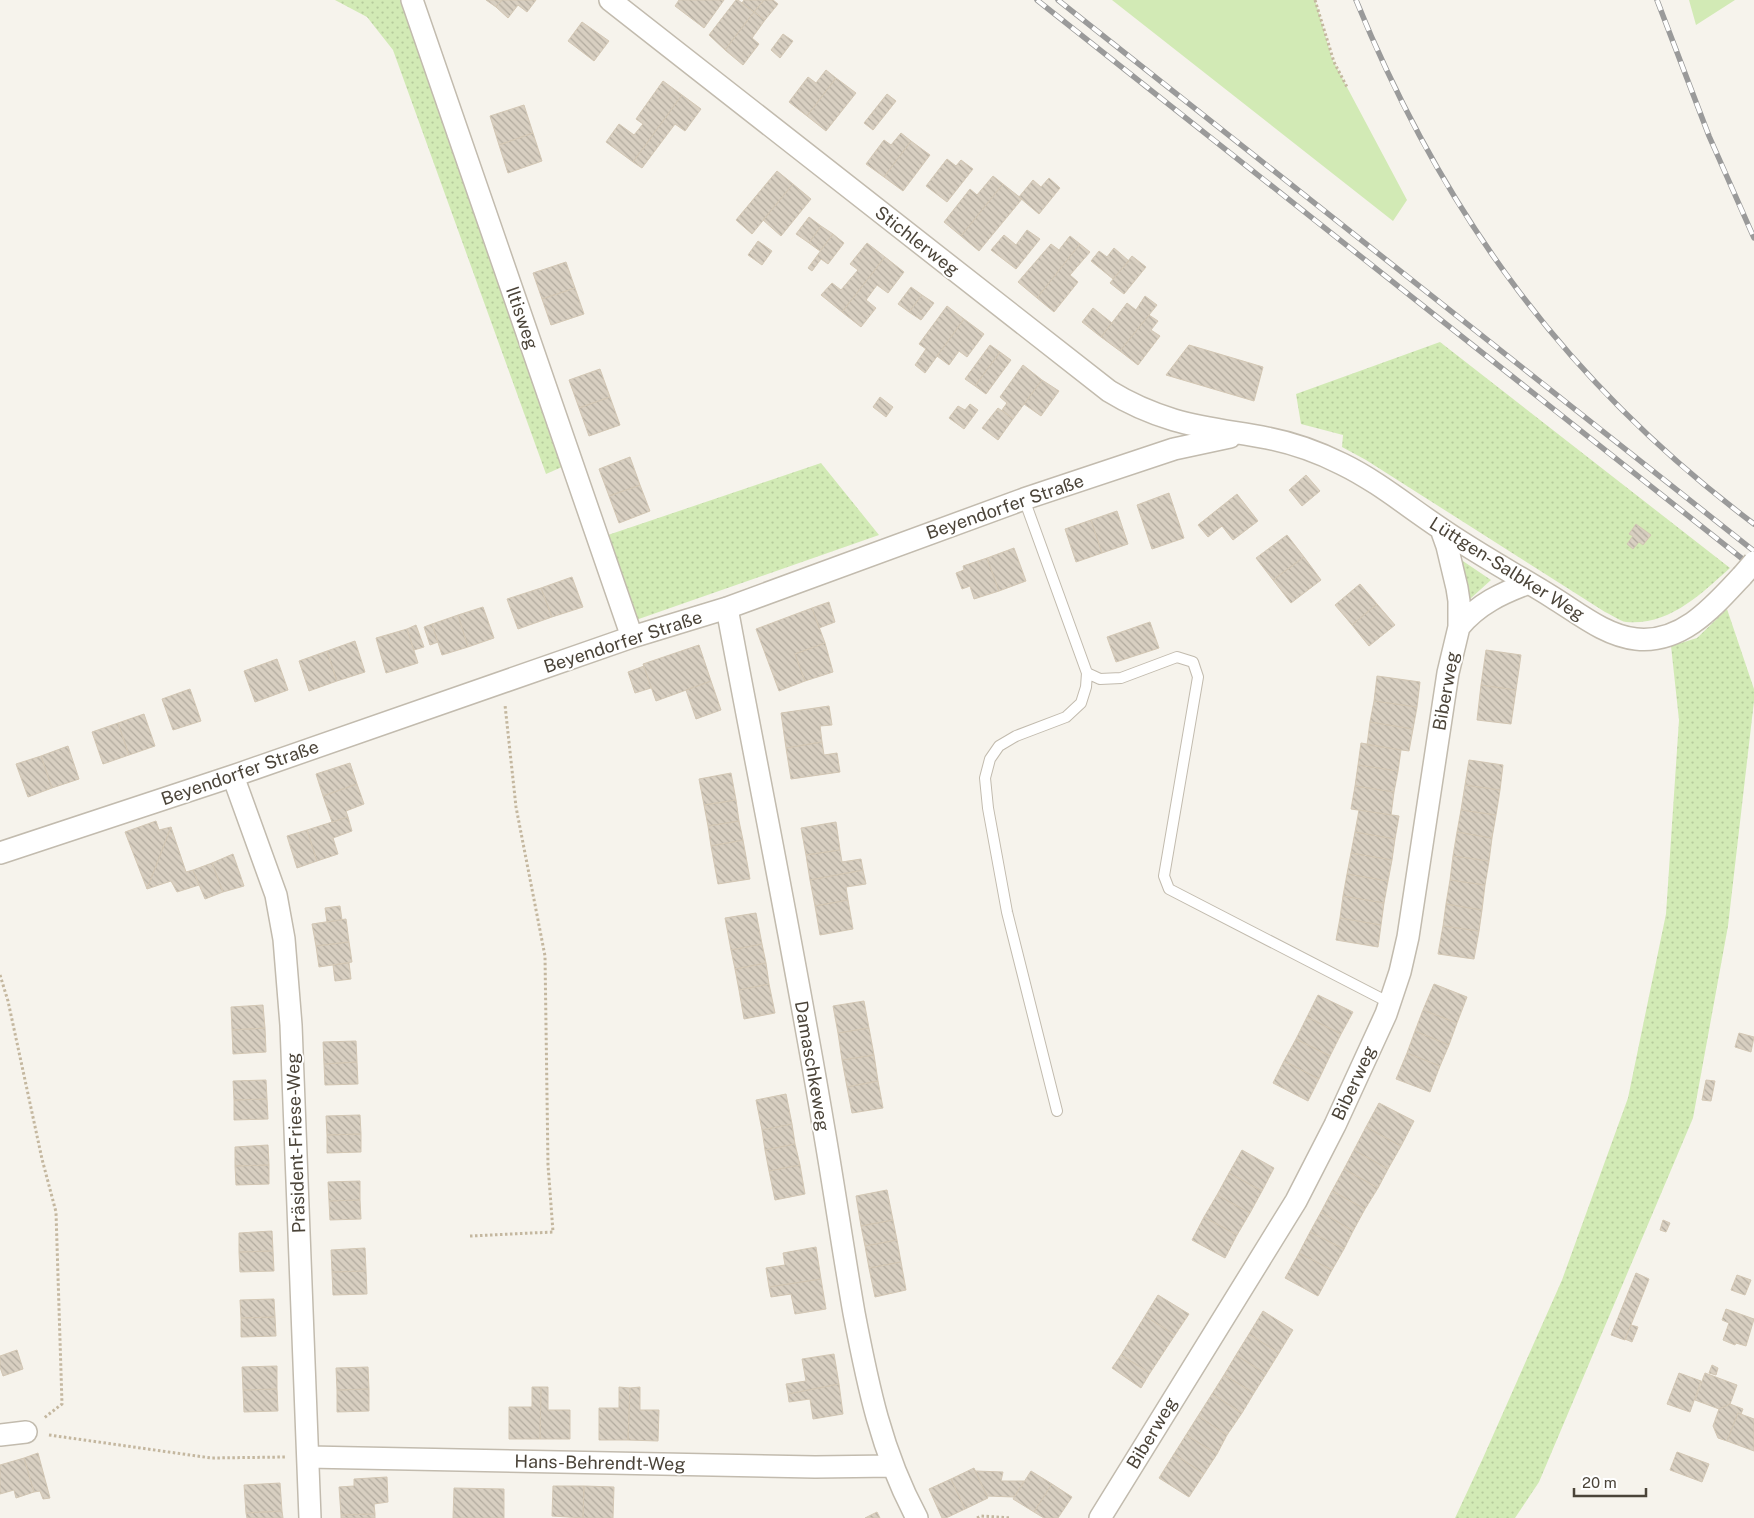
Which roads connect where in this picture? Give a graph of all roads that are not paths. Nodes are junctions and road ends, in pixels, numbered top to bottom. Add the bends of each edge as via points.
1 (412, 0) edge
2 (610, 0) edge
3 (1247, 435) junction
4 (1024, 499) junction
5 (1441, 529) junction
6 (1748, 569) edge
7 (1529, 583) junction
8 (728, 608) junction
9 (1459, 626) junction
10 (632, 637) junction
11 (1087, 673) junction
12 (233, 776) junction
13 (0, 854) edge
14 (1390, 1003) junction
15 (1057, 1111) dead end
16 (26, 1432) road end
17 (0, 1435) edge
18 (308, 1457) junction
19 (893, 1466) junction
20 (310, 1518) edge
21 (917, 1518) edge
22 (1100, 1518) edge

1 - 10 street, Iltisweg
2 - 3 street, Stichlerweg via 1109,391 1140,408 1175,421
3 - 4 street, Beyendorfer Straße via 1174,449
3 - 5 street, Lüttgen-Salbker Weg via 1291,444 1341,463 1385,489
4 - 8 street, Beyendorfer Straße
4 - 11 lane
5 - 7 street, Lüttgen-Salbker Weg
5 - 9 street, Biberweg via 1456,582
6 - 7 street, Lüttgen-Salbker Weg via 1697,621 1671,634 1645,639 1618,635
7 - 9 street, Biberweg via 1482,605
8 - 10 street, Beyendorfer Straße
8 - 19 street, Damaschkeweg via 823,1123 863,1363
9 - 14 street, Biberweg via 1449,667 1408,937
10 - 12 street, Beyendorfer Straße
11 - 14 lane via 1100,679 1121,678 1177,657 1194,662 1198,677 1164,876 1169,888
11 - 15 lane via 1081,702 1066,717 999,746 990,759 985,778 1007,912
12 - 13 street, Beyendorfer Straße
12 - 18 street, Präsident-Friese-Weg via 276,895 287,960
14 - 22 street, Biberweg via 1335,1125 1296,1201
16 - 17 street
18 - 19 street, Hans-Behrendt-Weg via 815,1468
18 - 20 street, Präsident-Friese-Weg
19 - 21 street, Damaschkeweg

